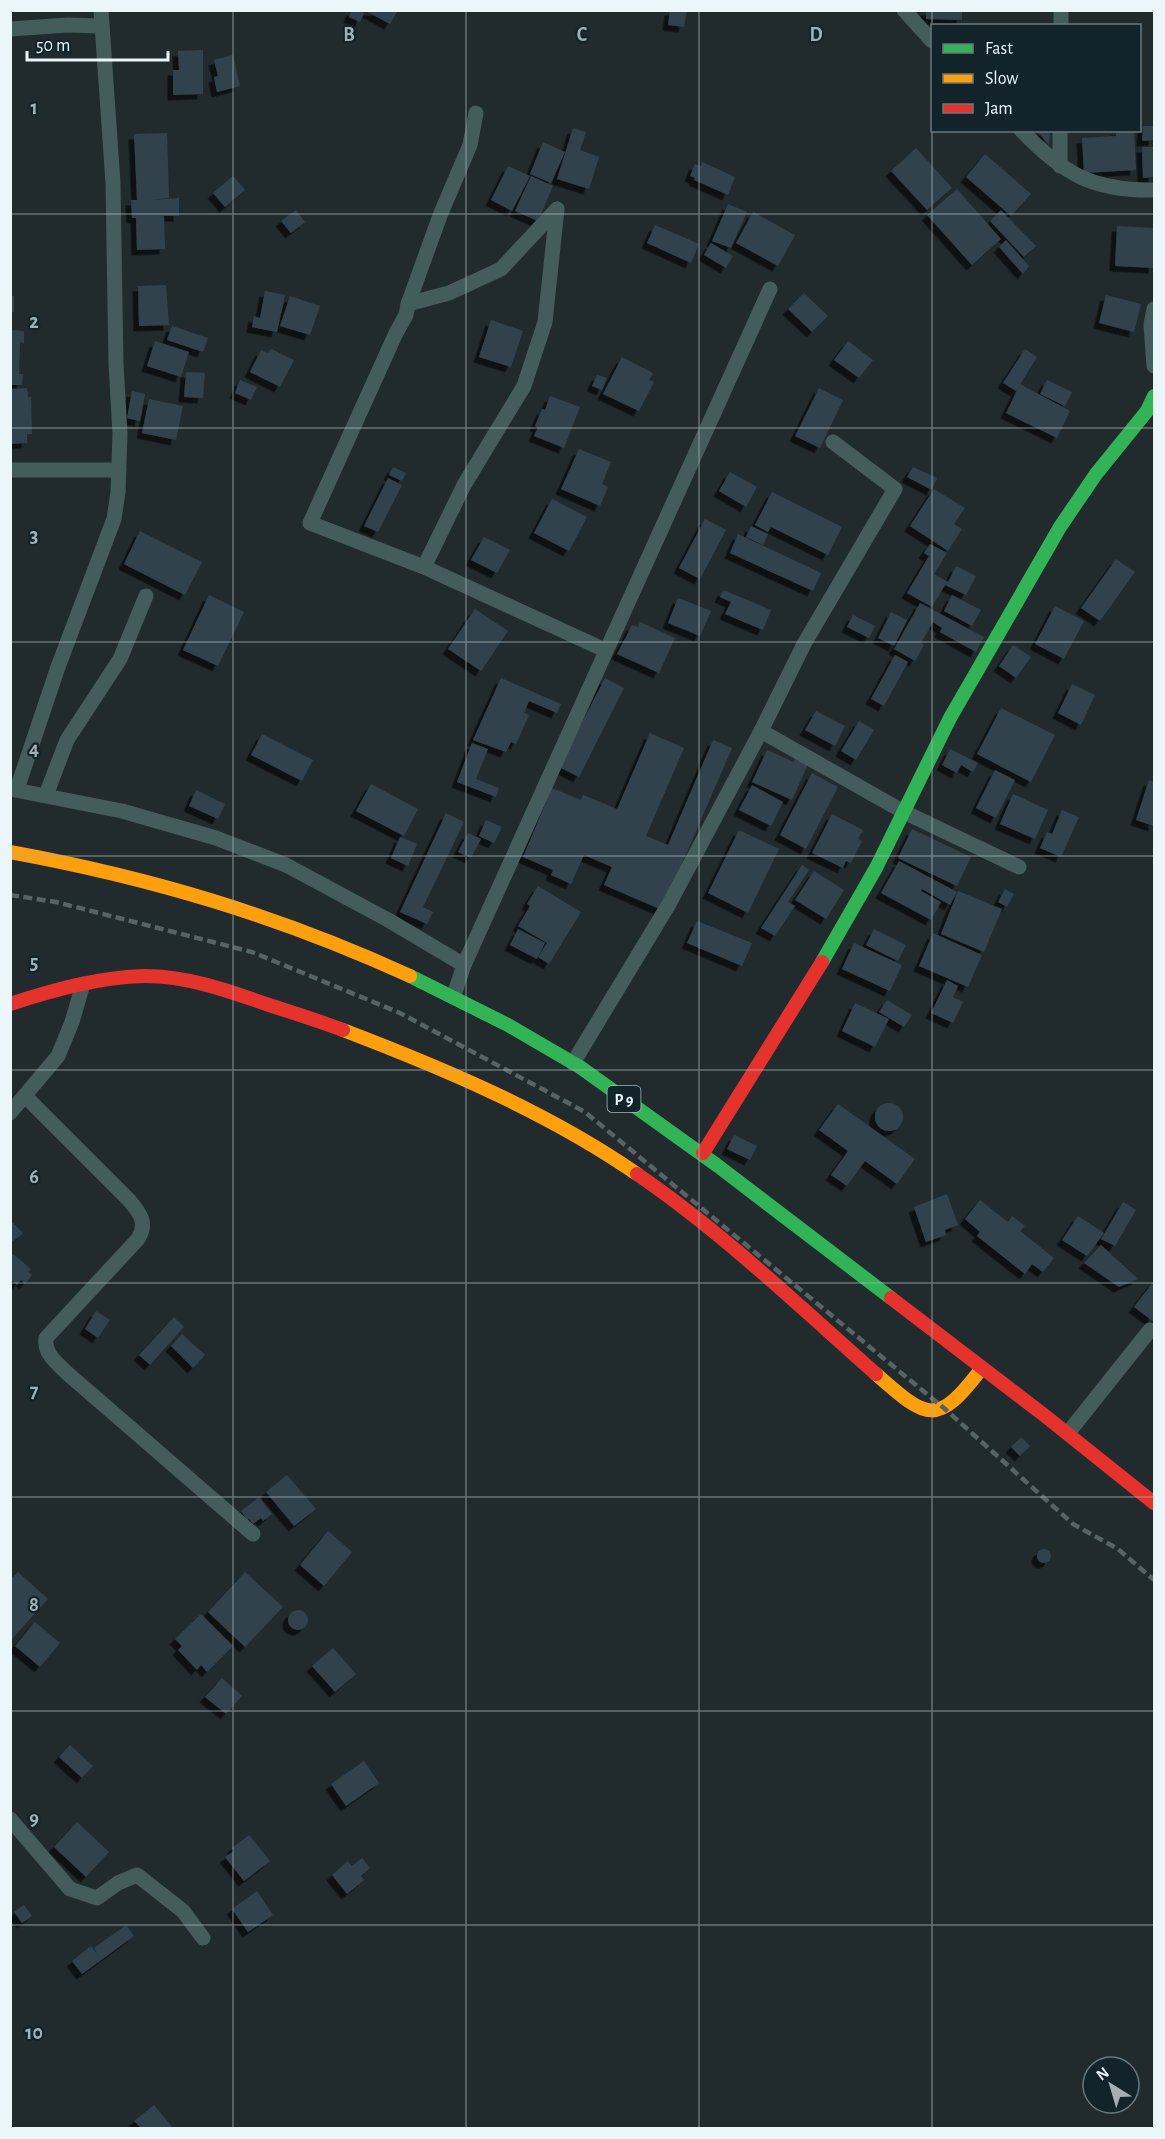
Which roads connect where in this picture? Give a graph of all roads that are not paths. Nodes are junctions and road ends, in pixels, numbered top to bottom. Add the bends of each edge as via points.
1 (904, 10) edge
2 (101, 18) edge
3 (10, 29) edge
4 (931, 39) edge
5 (476, 113) dead end
6 (1023, 132) edge
7 (1060, 132) edge
8 (1060, 166) junction
9 (1155, 190) edge
10 (770, 289) dead end
11 (408, 304) junction
12 (1155, 309) edge
13 (1155, 366) edge
14 (1155, 396) edge
15 (833, 442) dead end
16 (10, 470) edge
17 (119, 470) junction
18 (424, 567) junction
19 (146, 596) dead end
20 (605, 650) junction
21 (761, 731) junction
22 (14, 789) edge
23 (46, 795) junction
24 (904, 812) junction
25 (10, 852) edge
26 (1019, 867) dead end
27 (464, 965) junction
28 (83, 984) junction
29 (454, 995) junction
30 (10, 1004) edge
31 (573, 1063) junction
32 (26, 1096) junction
33 (10, 1113) edge
34 (703, 1153) junction
35 (1150, 1330) dead end
36 (982, 1368) junction
37 (1068, 1433) junction
38 (1155, 1503) edge
39 (253, 1534) dead end
40 (10, 1819) edge
41 (203, 1938) dead end

1 - 4 street
2 - 3 street
2 - 17 street via 113,183
5 - 11 street via 470,145
6 - 8 street
7 - 8 street
8 - 9 street via 1103,186
10 - 20 street
11 - 18 street via 310,523
11 - 18 street via 449,293 501,269 557,209 545,322 524,386 464,485
12 - 13 street via 1151,325
14 - 24 street via 1060,527 951,718
15 - 21 street via 895,489 804,644
16 - 17 street
17 - 22 street via 114,519
18 - 20 street
19 - 23 street via 120,659 67,740
20 - 27 street
21 - 24 street
21 - 31 street via 669,904
22 - 23 street
23 - 27 street via 122,811 205,835 286,865
24 - 26 street
24 - 34 street via 830,949
25 - 29 street, P 9 via 70,862 182,890 307,932
27 - 29 street
28 - 30 street
28 - 32 street via 58,1056
28 - 36 street via 163,977 196,983 334,1027 465,1078 577,1137 673,1199 913,1405 934,1412 945,1409
29 - 31 street, P 9
31 - 34 street, P 9
32 - 33 street
32 - 39 street via 129,1200 143,1223 138,1239 46,1338 47,1353
34 - 36 street, P 9
35 - 37 street
36 - 37 street, P 9
37 - 38 street, P 9
40 - 41 street via 70,1889 97,1898 137,1875 183,1911

